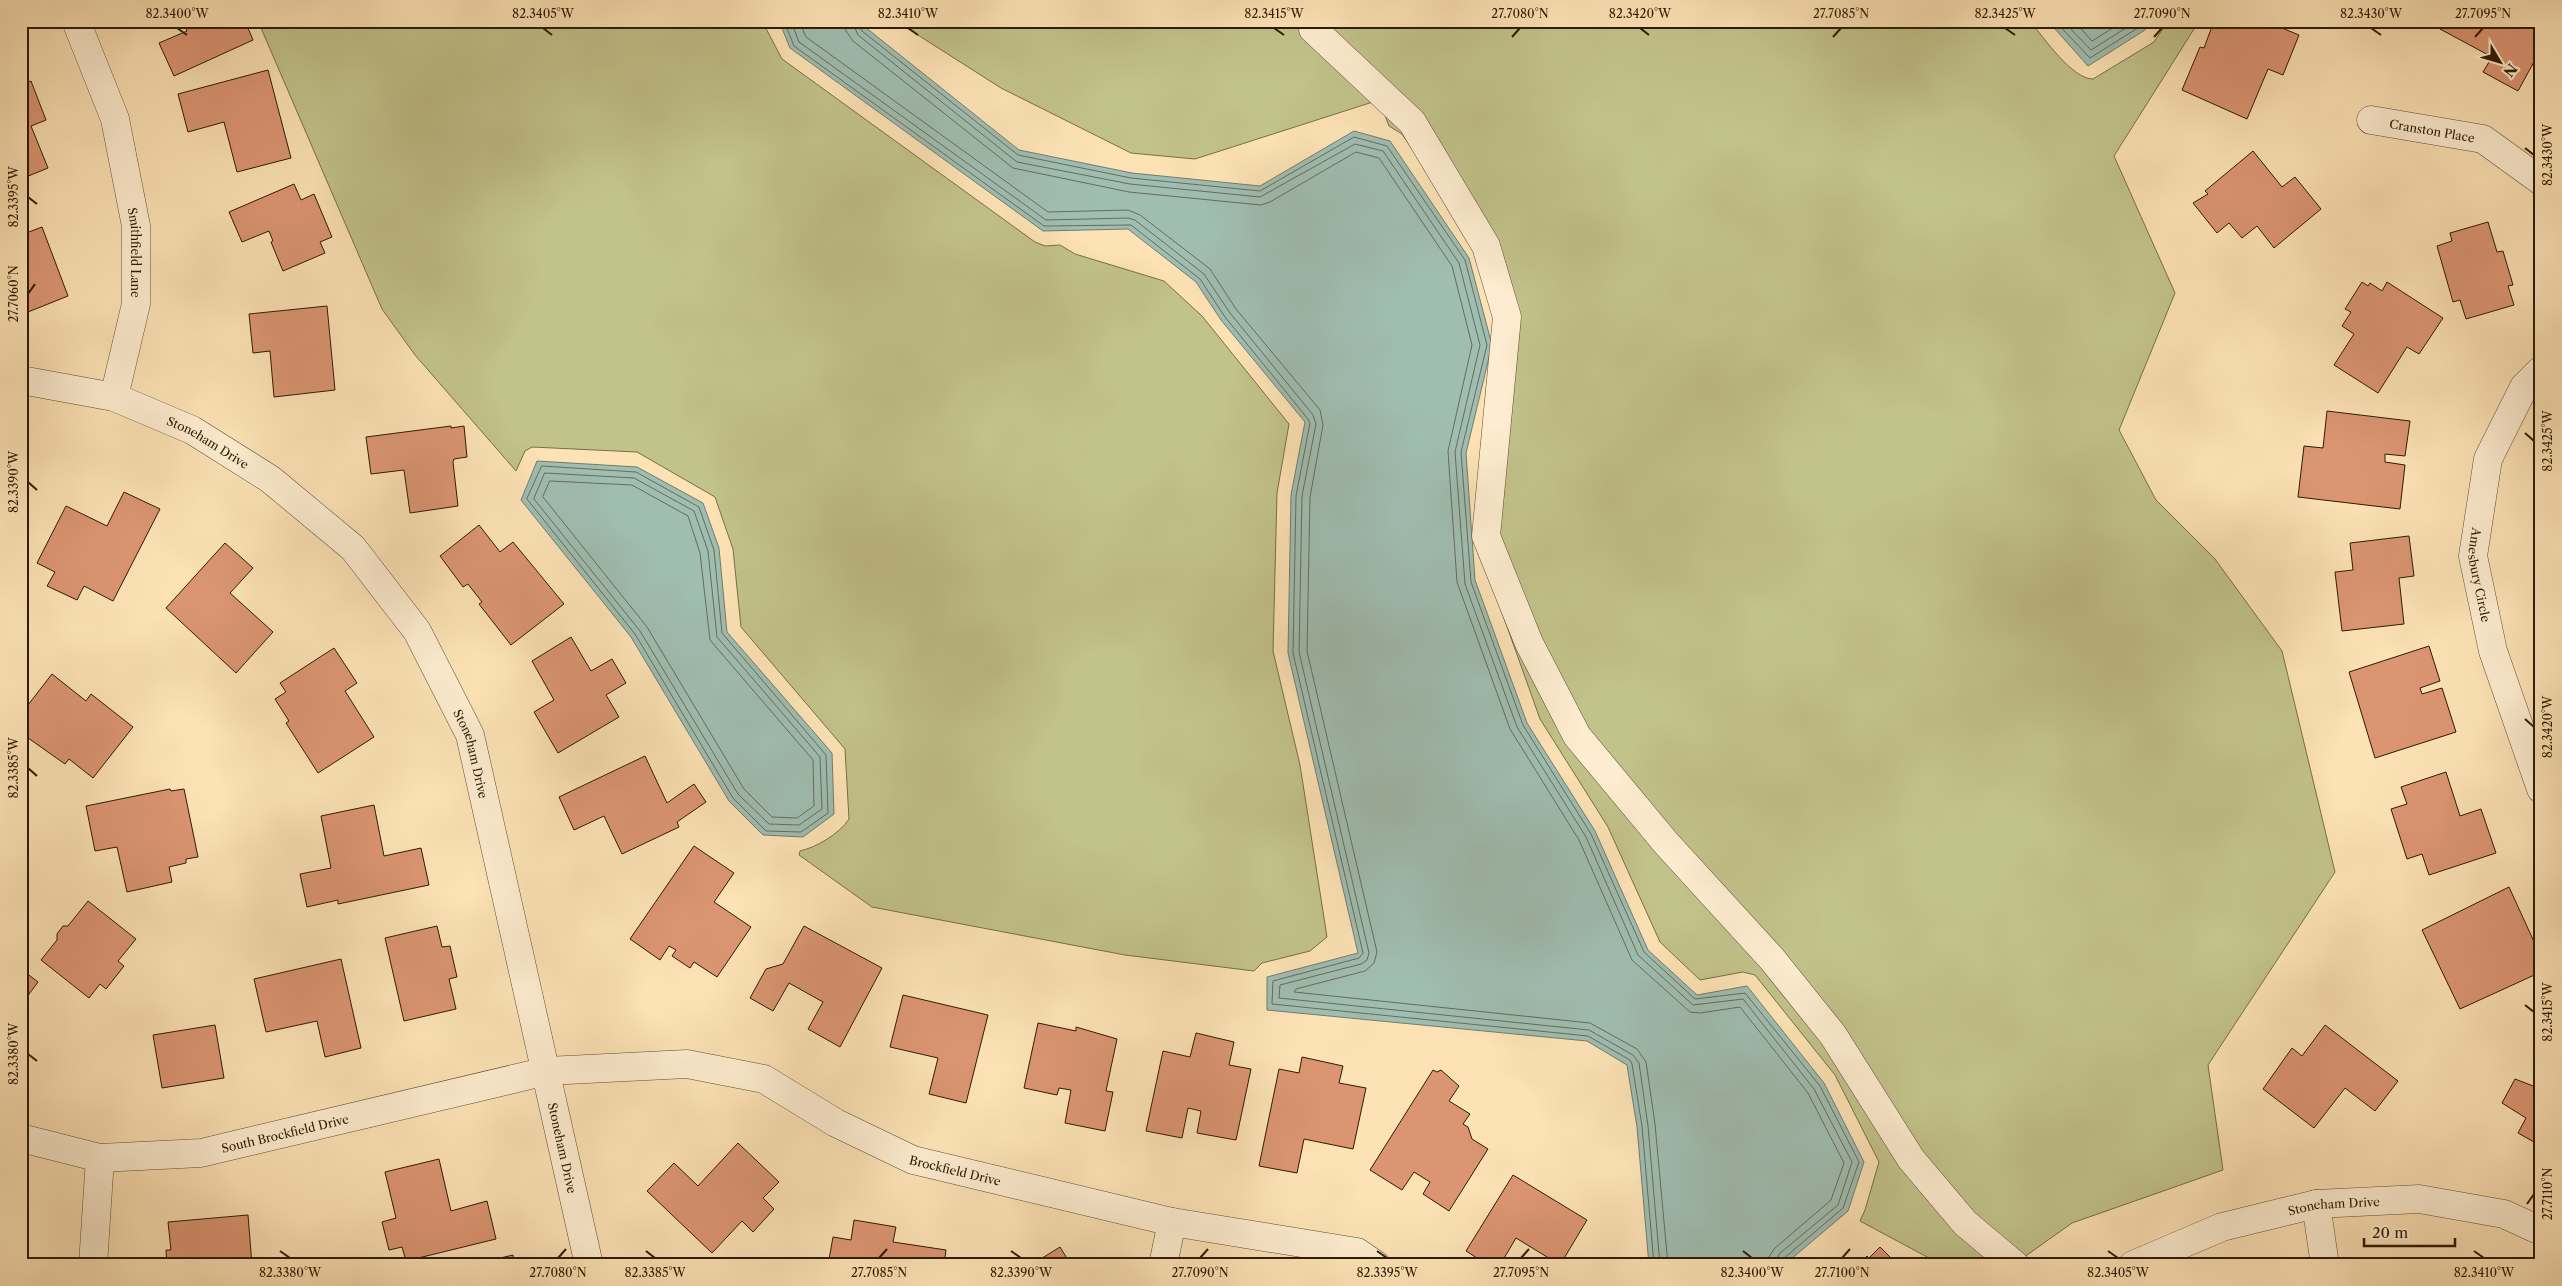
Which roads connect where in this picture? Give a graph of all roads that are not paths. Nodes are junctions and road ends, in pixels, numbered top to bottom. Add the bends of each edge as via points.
1 (76, 21) edge
2 (1313, 29) dead end
3 (2372, 120) dead end
4 (2541, 181) edge
5 (2541, 370) edge
6 (21, 380) edge
7 (114, 397) junction
8 (2541, 789) edge
9 (547, 1072) junction
10 (21, 1138) edge
11 (100, 1158) junction
12 (2316, 1204) junction
13 (1172, 1222) junction
14 (2541, 1230) edge
15 (93, 1265) edge
16 (589, 1265) edge
17 (1163, 1265) edge
18 (1376, 1265) edge
19 (2015, 1265) edge
20 (2133, 1265) edge
21 (2325, 1265) edge

1 - 7 street, Smithfield Lane via 115,119 136,226 136,304
2 - 19 street via 1412,122 1486,246 1507,317 1486,536 1529,643 1577,736 1666,843 1772,958 1833,1035 1911,1159 1965,1223
3 - 4 street, Cranston Place via 2483,140
5 - 8 street, Amesbury Circle via 2524,387 2488,459 2472,556 2493,651
6 - 7 street
7 - 9 street, Stoneham Drive via 192,430 270,479 354,548 417,631 470,735
9 - 11 street, South Brockfield Drive via 201,1153
9 - 13 street, Brockfield Drive via 687,1064 764,1079 836,1123 913,1160
9 - 16 street, Stoneham Drive
10 - 11 street, South Brockfield Drive
11 - 15 street
12 - 14 street, Stoneham Drive via 2419,1199 2504,1214
12 - 20 street, Stoneham Drive via 2222,1227
12 - 21 street
13 - 17 street
13 - 18 street, Brockfield Drive via 1357,1252

